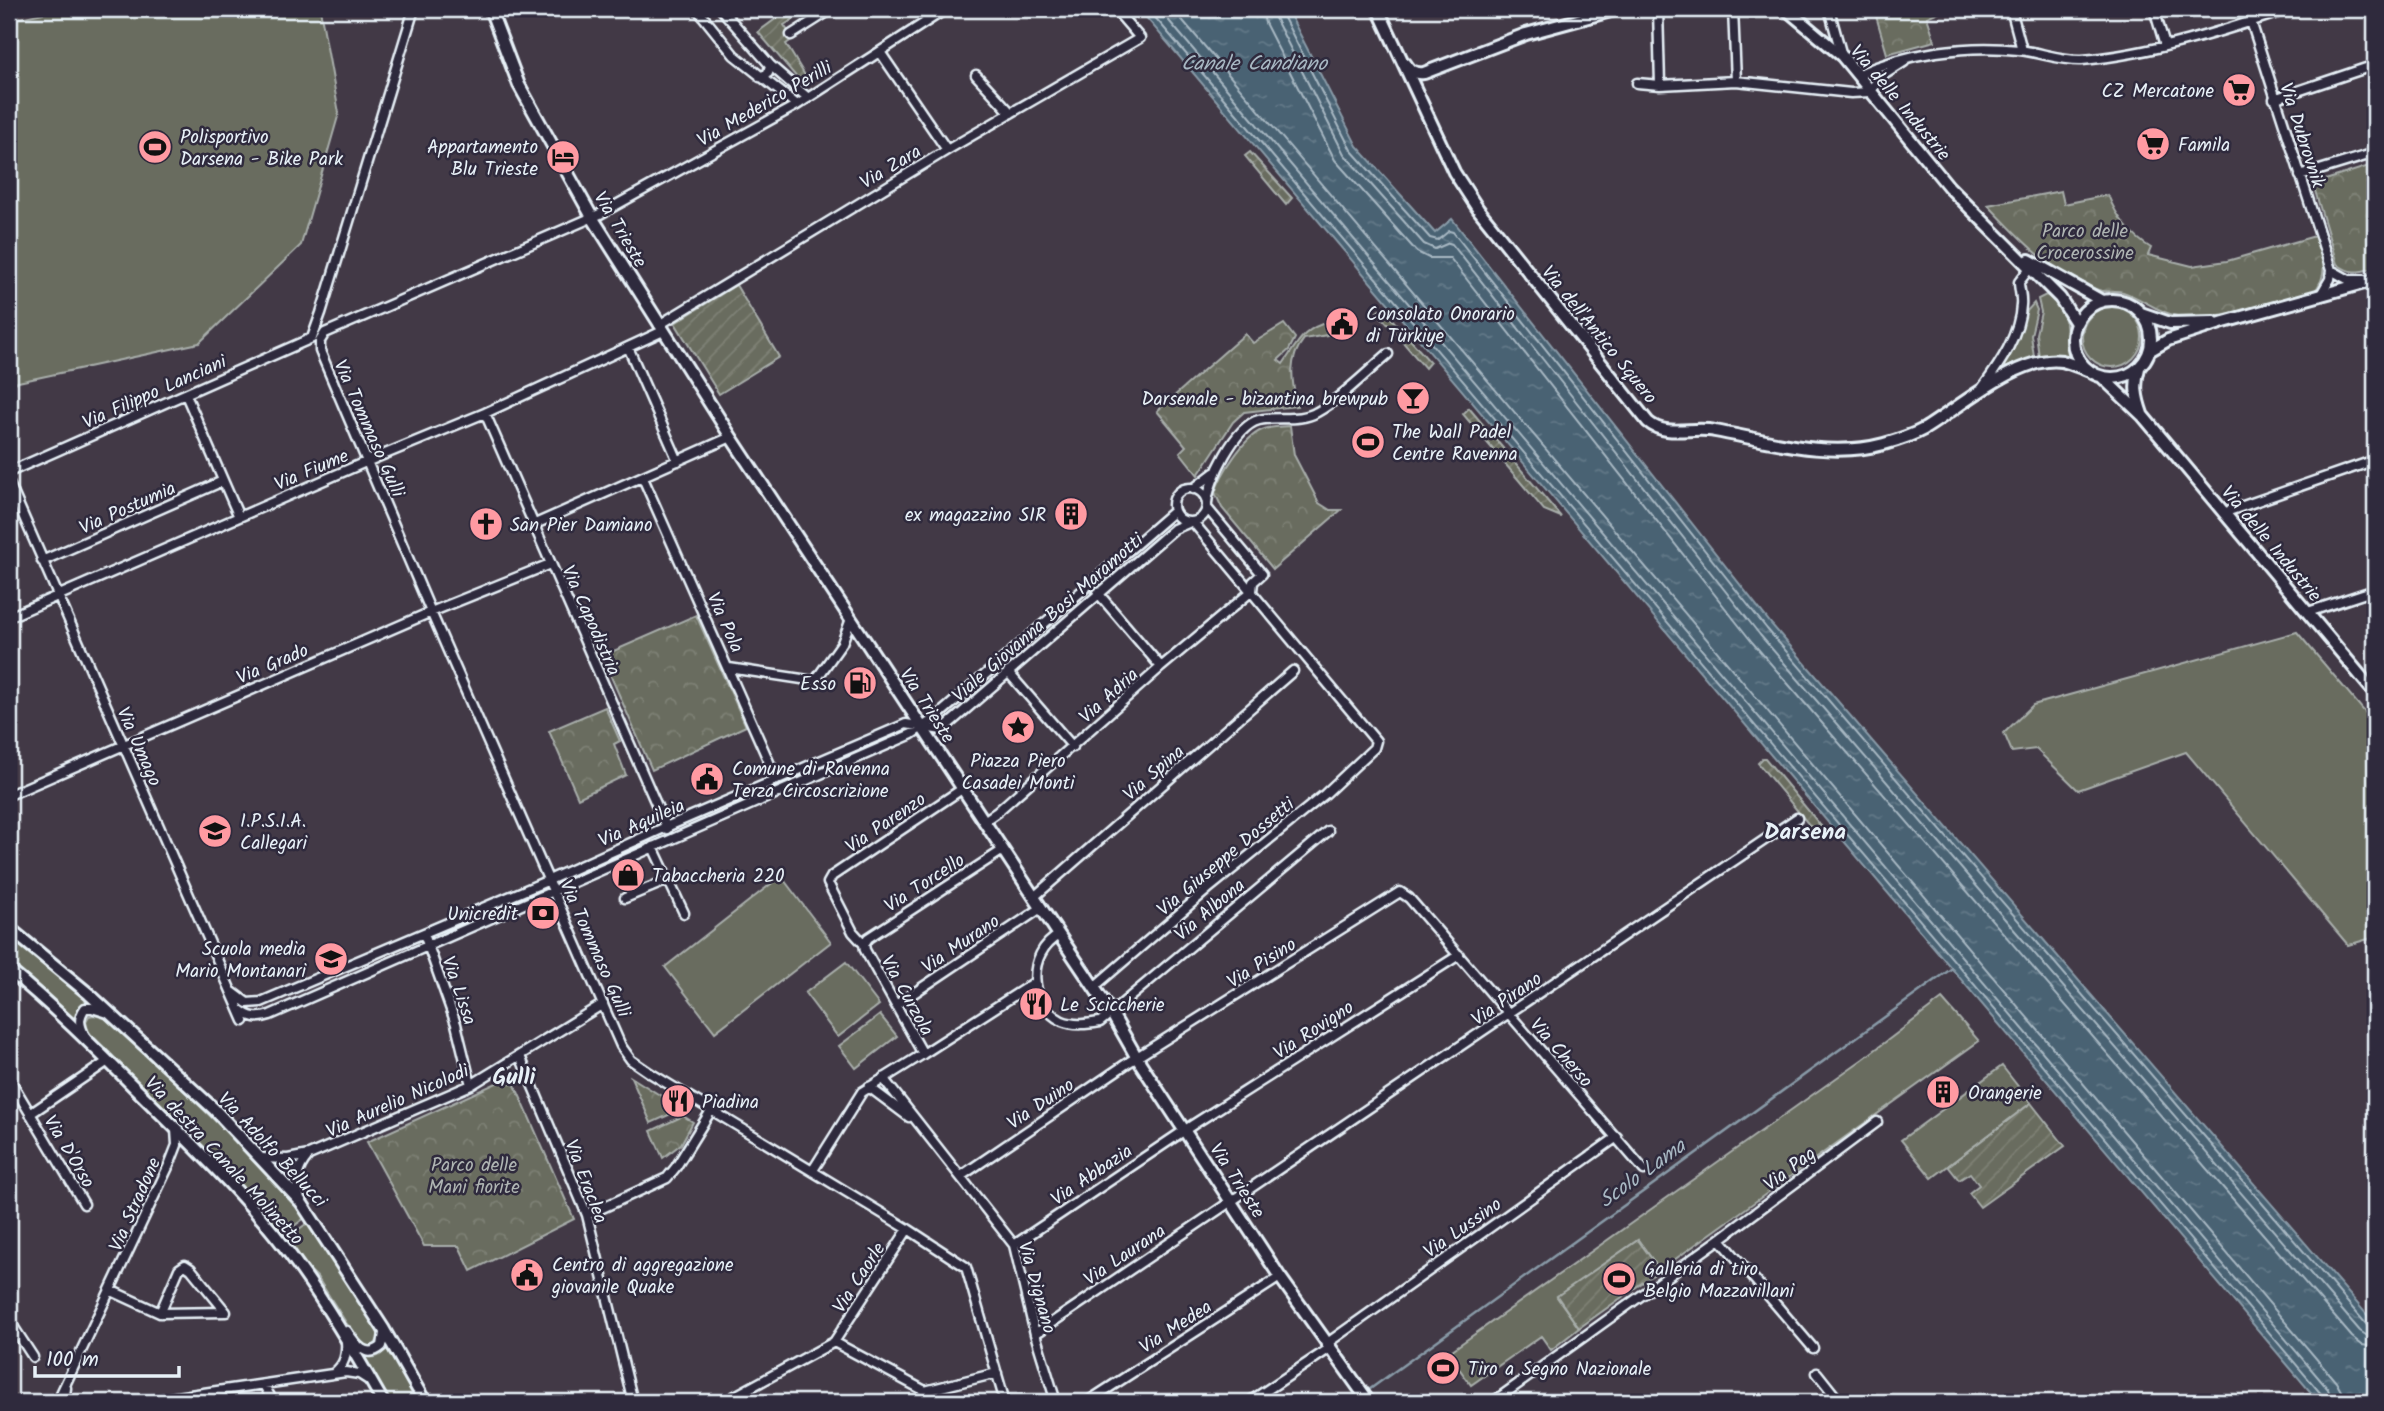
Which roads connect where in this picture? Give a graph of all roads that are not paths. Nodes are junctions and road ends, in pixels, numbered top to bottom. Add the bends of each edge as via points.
1 (414, 9) edge
2 (490, 9) edge
3 (696, 9) edge
4 (722, 9) edge
5 (832, 9) edge
6 (918, 9) edge
7 (946, 9) edge
8 (1115, 9) edge
9 (1378, 9) edge
10 (1618, 9) edge
11 (1658, 9) edge
12 (1733, 9) edge
13 (1786, 9) edge
14 (1829, 9) edge
15 (2011, 9) edge
16 (2154, 9) edge
17 (2247, 9) edge
18 (2289, 9) edge
19 (928, 20) junction
20 (2251, 22) junction
21 (791, 35) dead end
22 (2165, 46) junction
23 (2022, 50) junction
24 (880, 52) junction
25 (1842, 56) junction
26 (1401, 58) junction
27 (1909, 59) junction
28 (769, 65) junction
29 (2375, 65) edge
30 (976, 75) dead end
31 (1857, 75) junction
32 (760, 77) junction
33 (1736, 81) junction
34 (1637, 83) dead end
35 (1660, 85) junction
36 (1870, 92) junction
37 (807, 99) junction
38 (2274, 99) junction
39 (797, 105) junction
40 (1011, 113) junction
41 (947, 150) junction
42 (2375, 153) edge
43 (2300, 176) junction
44 (592, 217) junction
45 (2036, 268) junction
46 (2331, 270) junction
47 (2375, 280) edge
48 (2320, 296) junction
49 (2102, 301) junction
50 (321, 313) junction
51 (2141, 313) junction
52 (2224, 322) junction
53 (2076, 323) junction
54 (342, 326) junction
55 (661, 328) junction
56 (310, 340) junction
57 (628, 347) junction
58 (2149, 351) junction
59 (1388, 354) dead end
60 (321, 357) junction
61 (2139, 368) junction
62 (2087, 370) junction
63 (2103, 378) junction
64 (1979, 393) junction
65 (186, 395) junction
66 (485, 414) junction
67 (2143, 416) junction
68 (731, 437) junction
69 (2375, 460) edge
70 (678, 461) junction
71 (368, 462) junction
72 (1216, 471) junction
73 (9, 472) edge
74 (643, 478) junction
75 (223, 481) junction
76 (9, 483) edge
77 (1193, 489) junction
78 (1207, 506) junction
79 (1174, 511) junction
80 (2223, 513) junction
81 (239, 517) junction
82 (1191, 522) junction
83 (533, 525) junction
84 (42, 561) junction
85 (550, 564) junction
86 (2375, 590) edge
87 (1252, 591) junction
88 (1098, 593) junction
89 (58, 596) junction
90 (431, 612) junction
91 (2308, 612) junction
92 (9, 617) edge
93 (851, 619) junction
94 (1161, 667) junction
95 (729, 668) junction
96 (1293, 671) dead end
97 (1008, 672) junction
98 (2375, 692) edge
99 (922, 728) junction
100 (122, 745) junction
101 (1073, 747) junction
102 (777, 780) junction
103 (962, 789) junction
104 (9, 795) edge
105 (1797, 818) dead end
106 (984, 821) junction
107 (666, 827) junction
108 (1328, 831) dead end
109 (671, 839) junction
110 (653, 847) junction
111 (1003, 850) junction
112 (549, 880) junction
113 (668, 880) junction
114 (828, 883) joint
115 (554, 892) junction
116 (1400, 892) joint
117 (1034, 897) junction
118 (625, 898) dead end
119 (1041, 908) junction
120 (684, 913) dead end
121 (9, 930) edge
122 (424, 934) junction
123 (1059, 935) junction
124 (864, 944) junction
125 (428, 946) junction
126 (9, 953) edge
127 (1459, 955) junction
128 (9, 970) edge
129 (1035, 982) junction
130 (1094, 987) junction
131 (231, 990) junction
132 (603, 1004) junction
133 (895, 1005) junction
134 (240, 1010) junction
135 (111, 1014) junction
136 (1112, 1014) junction
137 (1509, 1015) junction
138 (244, 1021) dead end
139 (87, 1041) junction
140 (926, 1052) junction
141 (520, 1056) junction
142 (1137, 1058) junction
143 (108, 1062) junction
144 (9, 1078) edge
145 (883, 1078) junction
146 (471, 1085) junction
147 (869, 1087) junction
148 (712, 1109) junction
149 (30, 1114) junction
150 (1877, 1122) dead end
151 (919, 1125) junction
152 (176, 1129) junction
153 (1185, 1130) junction
154 (1617, 1137) junction
155 (309, 1155) junction
156 (260, 1158) junction
157 (813, 1170) junction
158 (1644, 1170) dead end
159 (961, 1175) junction
160 (1231, 1201) junction
161 (301, 1202) junction
162 (84, 1204) dead end
163 (587, 1215) junction
164 (908, 1229) junction
165 (1720, 1239) junction
166 (1014, 1245) junction
167 (302, 1270) junction
168 (1280, 1277) junction
169 (111, 1291) junction
170 (160, 1313) junction
171 (9, 1320) edge
172 (383, 1328) junction
173 (1035, 1334) junction
174 (346, 1338) junction
175 (834, 1342) junction
176 (1328, 1346) junction
177 (1812, 1348) dead end
178 (33, 1357) dead end
179 (996, 1373) junction
180 (1817, 1373) dead end
181 (331, 1374) junction
182 (372, 1382) junction
183 (66, 1385) junction
184 (264, 1385) junction
185 (57, 1402) edge
186 (69, 1402) edge
187 (142, 1402) edge
188 (273, 1402) edge
189 (383, 1402) edge
190 (425, 1402) edge
191 (633, 1402) edge
192 (724, 1402) edge
193 (1005, 1402) edge
194 (1056, 1402) edge
195 (1087, 1402) edge
196 (1249, 1402) edge
197 (1369, 1402) edge
198 (1493, 1402) edge
199 (1840, 1402) edge

1 - 50 street
2 - 44 street, Via Trieste via 519,85
3 - 32 street via 734,55
4 - 28 street
5 - 21 street
6 - 19 street
7 - 19 street, Via Mederico Perilli
8 - 40 street, Via Zara via 1140,38
9 - 26 street, Via dell'Antico Squero
10 - 26 street via 1526,34 1424,73 1410,71
11 - 35 street
12 - 33 street
13 - 25 street, Via delle Industrie
14 - 25 street
15 - 23 street
16 - 22 street
17 - 20 street, Via Dubrovnik
18 - 20 street
19 - 24 street, Via Mederico Perilli
20 - 22 street
20 - 38 street, Via Dubrovnik
22 - 23 street via 2079,60
23 - 27 street via 1980,49
24 - 37 street, Via Mederico Perilli
24 - 41 street
25 - 31 street, Via delle Industrie
26 - 64 street, Via dell'Antico Squero via 1454,172 1478,209 1656,429 1706,429 1813,448 1850,449 1885,444 1922,430
27 - 31 street
27 - 36 street via 1879,78
28 - 32 street via 768,73
28 - 37 street
29 - 38 street
30 - 40 street
31 - 36 street, Via delle Industrie
32 - 39 street
33 - 35 street
33 - 36 street
34 - 35 street
36 - 45 street, Via delle Industrie via 1950,187
37 - 39 street, Via Mederico Perilli
38 - 43 street, Via Dubrovnik
39 - 44 street, Via Mederico Perilli
40 - 41 street, Via Zara
41 - 55 street, Via Zara
42 - 43 street
43 - 46 street, Via Dubrovnik
44 - 54 street
44 - 55 street, Via Trieste
45 - 49 street, Via delle Industrie
45 - 53 street, Via delle Industrie
45 - 64 street via 2018,282 2021,305 2017,327
46 - 47 street via 2349,280
46 - 48 street
47 - 48 street
48 - 52 street
49 - 51 street via 2123,302
49 - 53 street via 2082,313
50 - 54 street via 326,323
50 - 56 street
51 - 52 street via 2170,323
51 - 58 street via 2151,338
52 - 58 street
53 - 62 street via 2073,349
54 - 60 street, Via Tommaso Gulli via 320,341
55 - 57 street, Via Fiume
55 - 68 street, Via Trieste
56 - 60 street, Via Tommaso Gulli
56 - 65 street, Via Filippo Lanciani
57 - 66 street, Via Fiume
57 - 70 street
58 - 61 street
59 - 72 street via 1314,414 1248,425
60 - 71 street, Via Tommaso Gulli
61 - 63 street via 2116,379
61 - 67 street, Via delle Industrie via 2136,396
62 - 63 street
62 - 64 street, Via dell'Antico Squero via 2062,361 2038,362
63 - 67 street, Via delle Industrie
65 - 73 street, Via Filippo Lanciani
65 - 75 street
66 - 71 street, Via Fiume
66 - 83 street, Via Capodistria
67 - 80 street, Via delle Industrie
68 - 70 street
68 - 93 street, Via Trieste
69 - 80 street
70 - 74 street
71 - 81 street, Via Fiume
71 - 90 street, Via Tommaso Gulli
72 - 77 street
72 - 78 street
74 - 83 street
74 - 95 street, Via Pola
75 - 81 street
75 - 84 street, Via Postumia
76 - 84 street, Via Umago
77 - 78 street via 1203,494
77 - 79 street via 1177,494
78 - 82 street via 1203,517
78 - 87 street via 1262,574
79 - 82 street via 1179,519
79 - 99 street, Viale Giovanna Bosi Maramotti
80 - 91 street, Via delle Industrie
81 - 89 street, Via Fiume
82 - 87 street
82 - 88 street, Viale Giovanna Bosi Maramotti via 1174,529
83 - 85 street, Via Capodistria
84 - 89 street, Via Umago
85 - 90 street, Via Grado
85 - 107 street, Via Capodistria
86 - 91 street
87 - 94 street, Via Adria
87 - 130 street, Via Giuseppe Dossetti via 1377,741 1325,794
88 - 94 street
88 - 97 street, Viale Giovanna Bosi Maramotti
89 - 92 street, Via Fiume
89 - 100 street, Via Umago
90 - 100 street, Via Grado
90 - 112 street, Via Tommaso Gulli
91 - 98 street, Via delle Industrie
93 - 95 street via 842,643 815,681
93 - 99 street, Via Trieste
94 - 101 street, Via Adria
95 - 102 street, Via Pola
96 - 117 street, Via Spina
97 - 99 street, Viale Giovanna Bosi Maramotti via 942,730
97 - 101 street
99 - 102 street, Via Aquileia via 906,724
99 - 103 street, Via Trieste
99 - 109 street, Via Aquileia
100 - 104 street, Via Grado
100 - 131 street, Via Umago
101 - 106 street, Via Adria
102 - 107 street, Via Aquileia
103 - 106 street, Via Trieste
103 - 114 street, Via Parenzo
105 - 137 street, Via Pirano
106 - 111 street, Via Trieste
107 - 109 street, Via Capodistria
107 - 112 street, Via Aquileia
108 - 136 street, Via Albona
109 - 110 street, Via Aquileia
110 - 113 street
110 - 115 street, Via Aquileia
111 - 117 street, Via Trieste
111 - 124 street, Via Torcello
112 - 115 street, Via Tommaso Gulli
112 - 122 street, Via Aquileia
113 - 118 street
113 - 120 street
114 - 124 street, Via Curzola
115 - 125 street, Via Aquileia
115 - 132 street, Via Tommaso Gulli
116 - 127 street, Via Cherso
116 - 142 street, Via Pisino
117 - 119 street, Via Trieste
119 - 123 street, Via Trieste
119 - 133 street, Via Murano
121 - 126 street via 13,943
121 - 135 street, Via Adolfo Bellucci
122 - 125 street, Via Lissa
122 - 131 street, Via Aquileia via 261,1002 247,1003
123 - 129 street via 1047,942 1037,960
123 - 130 street, Via Trieste
124 - 133 street, Via Curzola
125 - 134 street, Via Aquileia via 264,1017
125 - 146 street, Via Lissa via 456,1024
127 - 137 street, Via Cherso
127 - 153 street, Via Rovigno
128 - 139 street, Via destra Canale Molinetto
129 - 136 street via 1048,1009 1063,1021 1088,1024
129 - 140 street
130 - 136 street, Via Trieste
131 - 134 street, Via Umago
132 - 141 street, Via Aurelio Nicolodi
132 - 148 street, Via Tommaso Gulli via 631,1060
133 - 140 street, Via Curzola
134 - 138 street, Via Umago
135 - 139 street via 85,1009 80,1027
135 - 156 street, Via Adolfo Bellucci
136 - 142 street, Via Trieste
137 - 154 street, Via Cherso
137 - 160 street, Via Pirano
139 - 143 street, Via destra Canale Molinetto
140 - 145 street, Via Curzola
141 - 146 street, Via Aurelio Nicolodi
141 - 163 street, Via Eraclea
142 - 153 street, Via Trieste
142 - 159 street, Via Duino
143 - 149 street, Via D'Orso
143 - 152 street, Via destra Canale Molinetto
144 - 149 street, Via D'Orso
145 - 147 street, Via Curzola
145 - 151 street, Via Dignano
146 - 155 street, Via Aurelio Nicolodi
147 - 151 street, Via Dignano
147 - 157 street, Via Curzola
148 - 157 street, Via Tommaso Gulli
148 - 163 street via 667,1178
149 - 162 street, Via D'Orso
150 - 165 street, Via Pag
151 - 159 street, Via Dignano
152 - 167 street, Via destra Canale Molinetto
152 - 169 street, Via Stradone via 174,1153
153 - 160 street, Via Trieste
153 - 166 street, Via Abbazia
154 - 158 street, Via Cherso
154 - 176 street, Via Lussino
155 - 156 street, Via Aurelio Nicolodi
155 - 161 street, Via Aurelio Nicolodi via 296,1180
156 - 161 street, Via Adolfo Bellucci
157 - 164 street, Via Tommaso Gulli
159 - 166 street, Via Dignano
160 - 168 street, Via Trieste
160 - 173 street, Via Laurana
161 - 172 street, Via Adolfo Bellucci
163 - 191 street, Via Eraclea
164 - 175 street, Via Caorle
164 - 179 street, Via Tommaso Gulli via 966,1267
165 - 177 street
165 - 198 street, Via Pag
166 - 173 street, Via Dignano
167 - 172 street via 362,1351 382,1346
167 - 174 street, Via destra Canale Molinetto
168 - 176 street, Via Trieste
168 - 195 street, Via Medea
169 - 170 street
169 - 183 street, Via Stradone
170 - 170 street via 200,1312 226,1312 185,1265
171 - 178 street
172 - 190 street, Via Adolfo Bellucci
173 - 194 street, Via Dignano
174 - 181 street via 344,1363
174 - 182 street, Via destra Canale Molinetto
175 - 179 street, Via Caorle via 925,1391
175 - 192 street, Via Caorle
176 - 196 street, Via Lussino
176 - 197 street, Via Trieste
179 - 193 street, Via Tommaso Gulli
180 - 199 street
181 - 182 street via 355,1373
181 - 184 street
182 - 189 street, Via destra Canale Molinetto
183 - 185 street, Via Stradone
183 - 186 street
184 - 187 street
184 - 188 street

